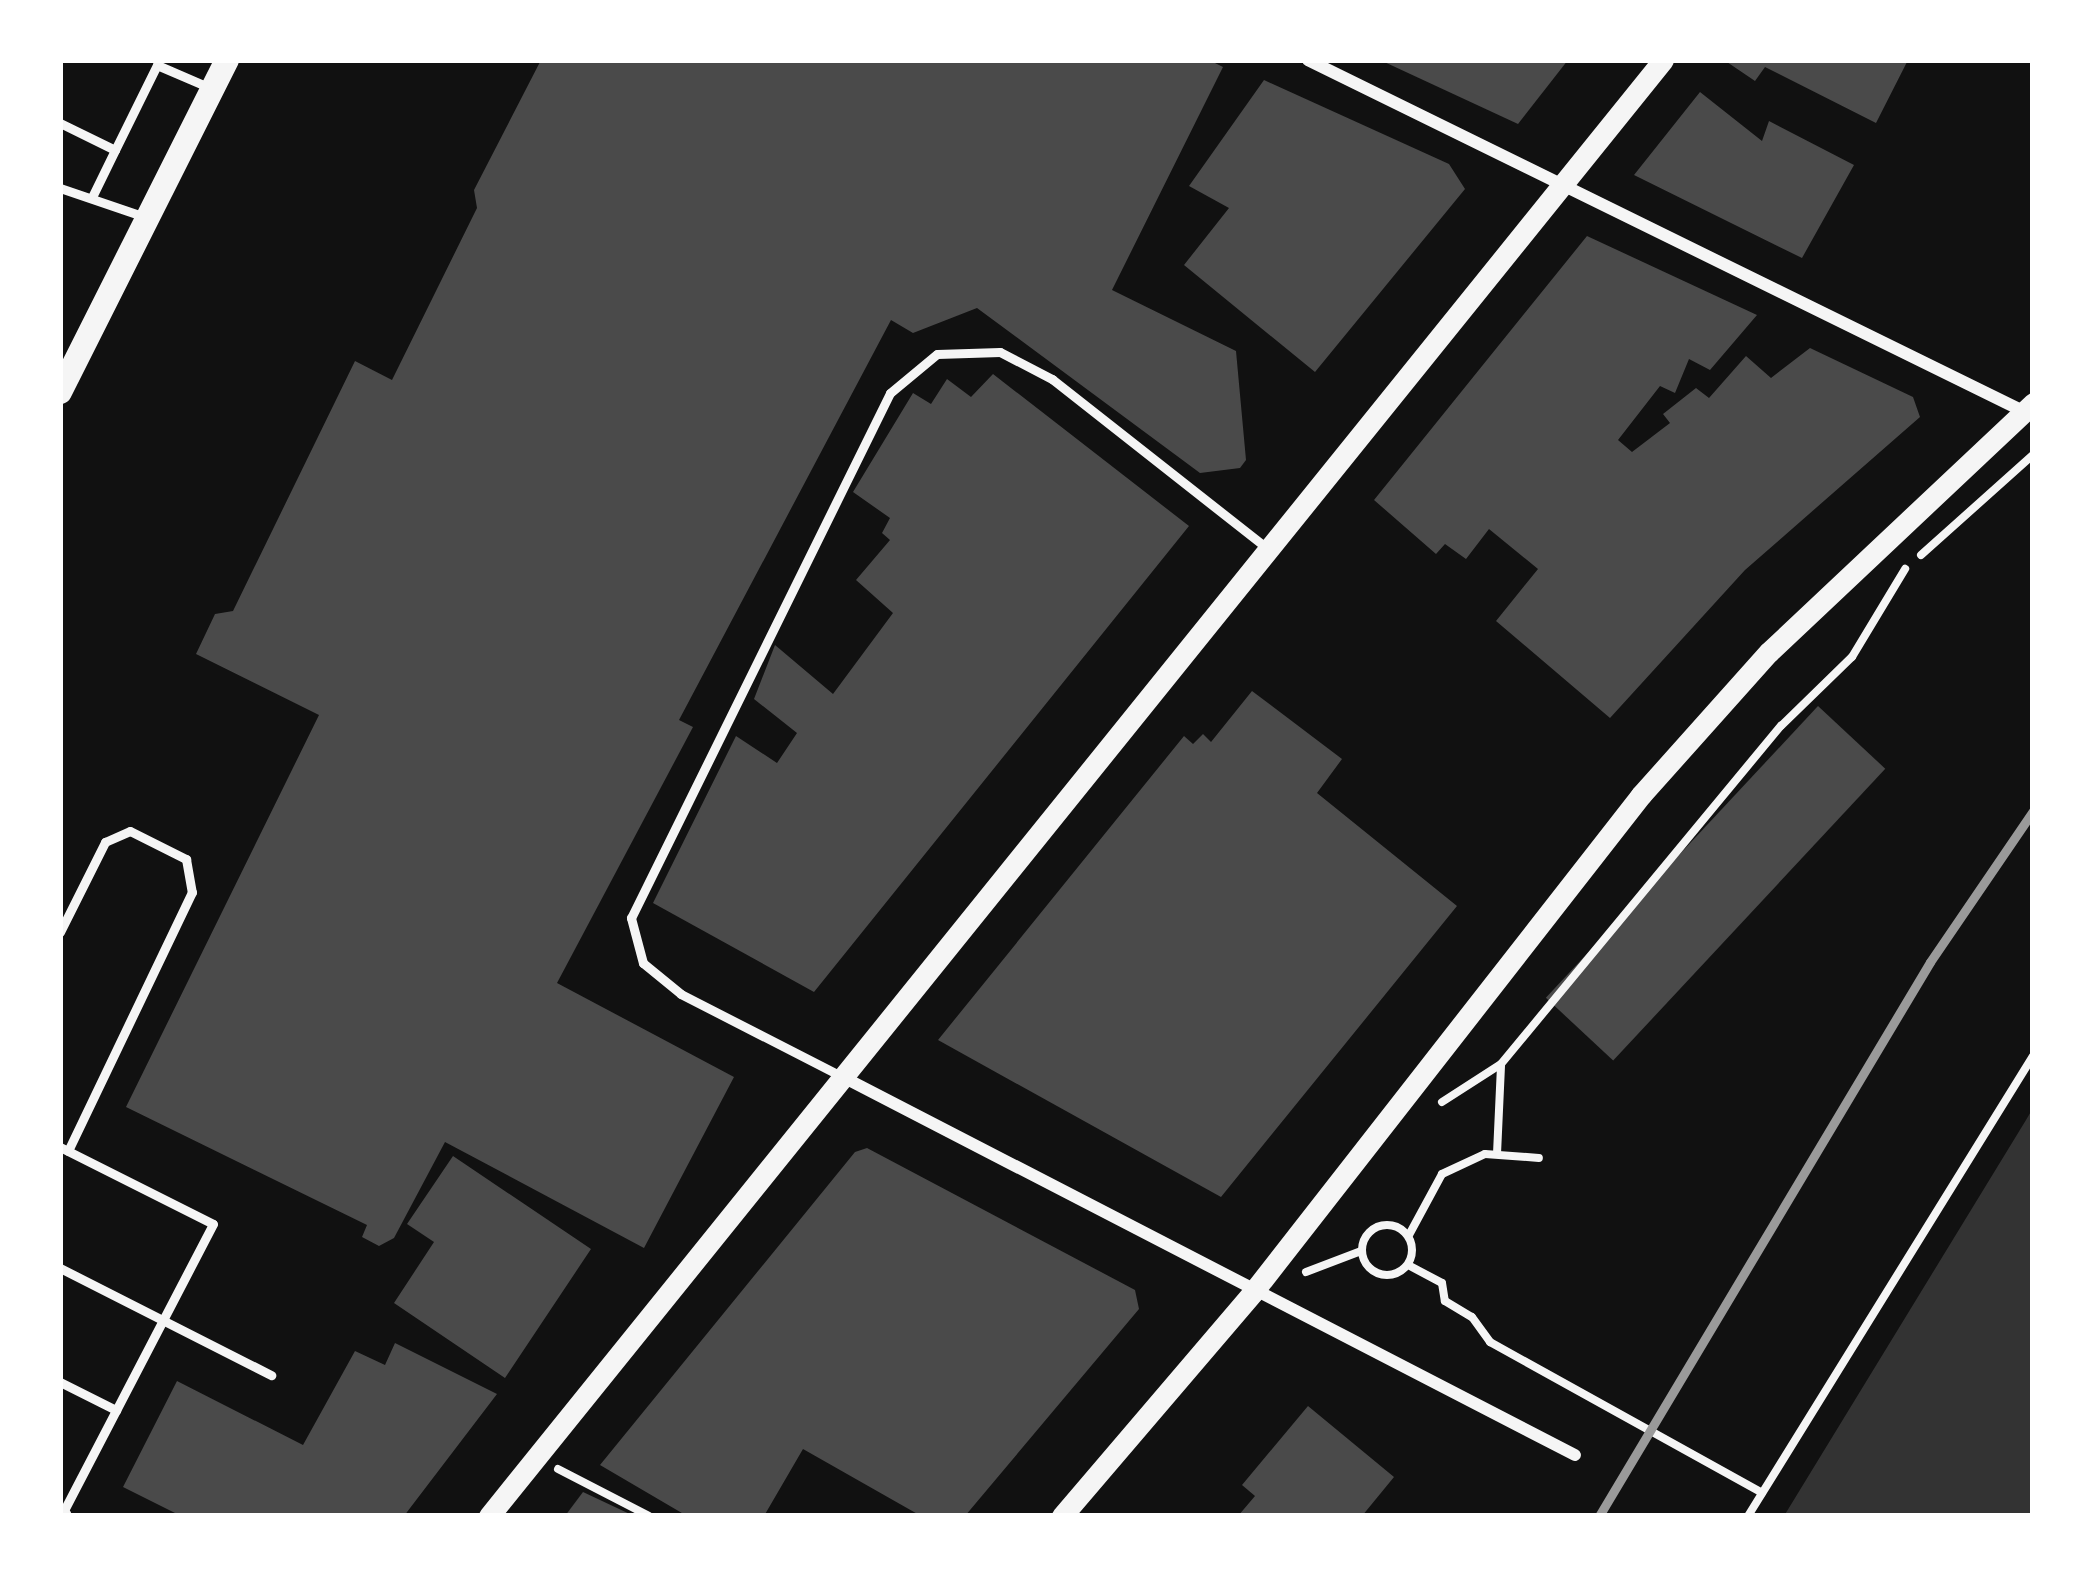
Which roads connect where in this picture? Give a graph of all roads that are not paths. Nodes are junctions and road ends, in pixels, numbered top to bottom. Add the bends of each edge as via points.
1 (227, 60) edge
2 (1308, 60) edge
3 (1663, 60) edge
4 (153, 62) edge
5 (212, 89) junction
6 (60, 123) edge
7 (115, 151) junction
8 (1565, 181) junction
9 (60, 188) edge
10 (93, 195) junction
11 (148, 218) junction
12 (60, 392) edge
13 (2028, 407) edge
14 (1268, 549) junction
15 (60, 932) edge
16 (841, 1076) junction
17 (64, 1149) edge
18 (60, 1268) edge
19 (1252, 1292) junction
20 (164, 1322) junction
21 (271, 1375) dead end
22 (60, 1382) edge
23 (116, 1410) junction
24 (1575, 1455) dead end
25 (61, 1516) edge
26 (489, 1516) edge
27 (1062, 1516) edge

1 - 5 main road
2 - 8 street
3 - 8 street
4 - 5 lane
4 - 7 lane
5 - 11 main road
6 - 7 lane
7 - 10 lane
8 - 13 street
8 - 14 street
9 - 10 lane
10 - 11 lane
11 - 12 main road
13 - 19 street via 1769,652 1641,795
14 - 16 street
14 - 16 lane via 1052,380 1000,352 937,354 890,394 631,918 643,963 681,994
15 - 17 lane via 105,842 130,830 186,859 192,892
16 - 19 street
16 - 26 street
17 - 20 lane via 213,1224
18 - 20 lane
19 - 24 street
19 - 27 street
20 - 21 lane
20 - 23 lane
22 - 23 lane
23 - 25 lane

